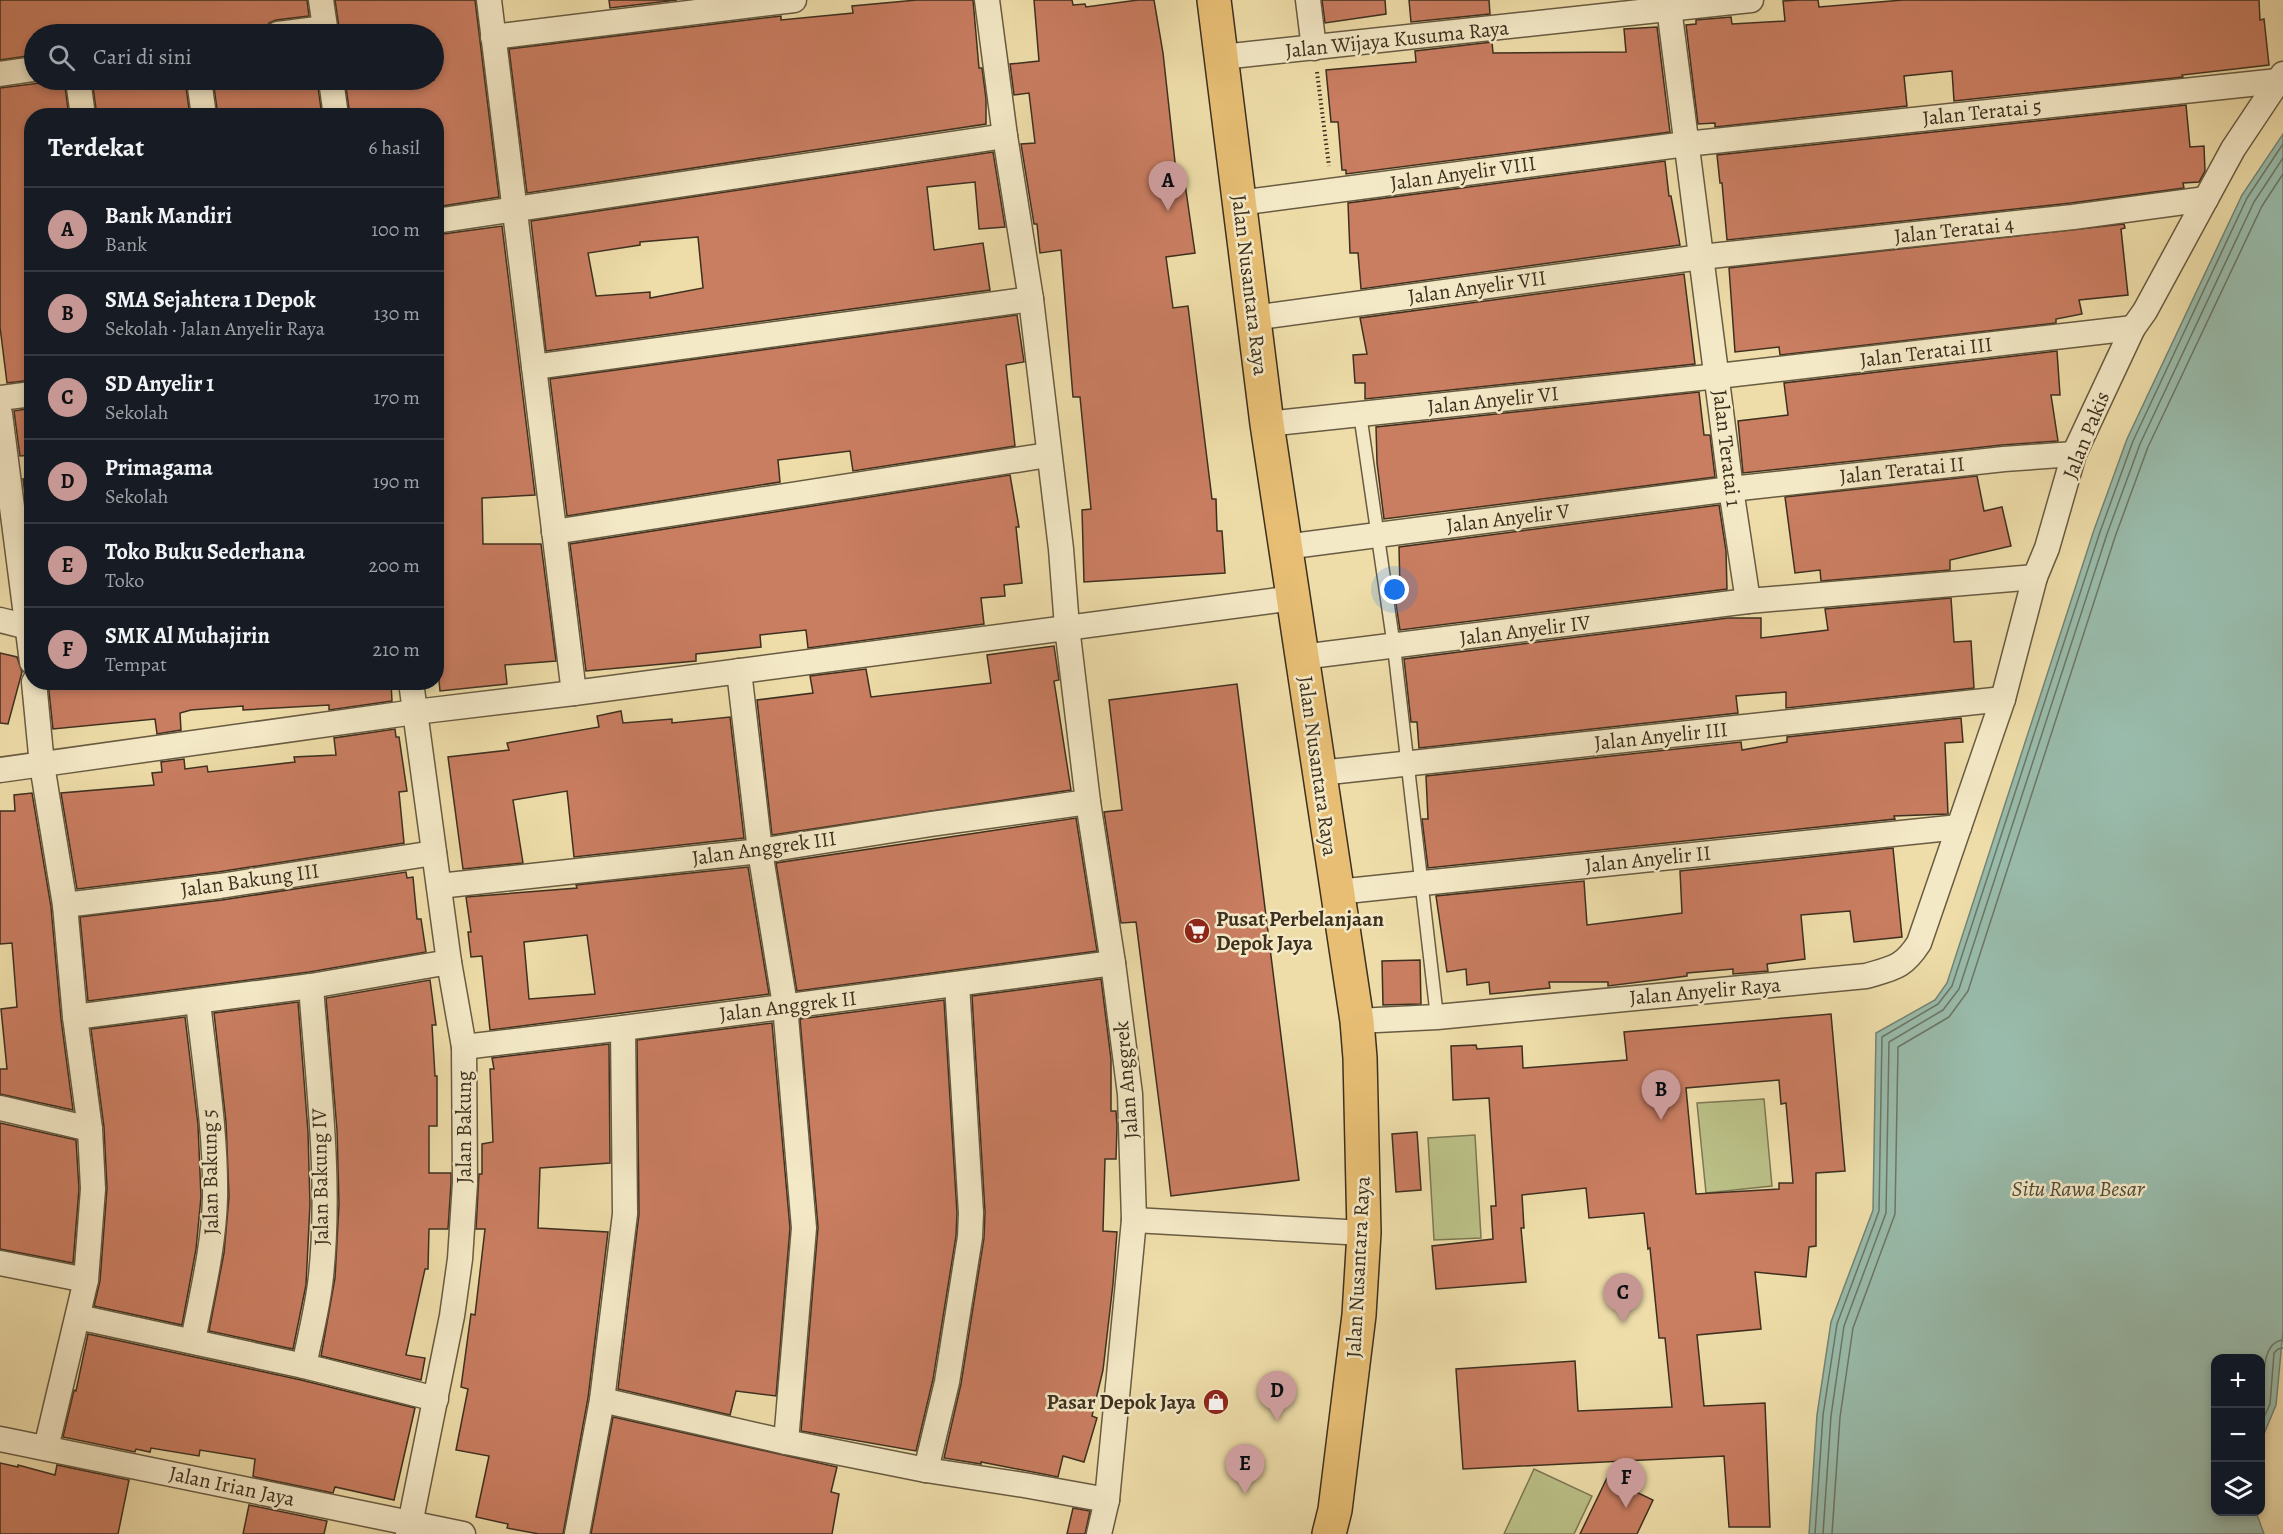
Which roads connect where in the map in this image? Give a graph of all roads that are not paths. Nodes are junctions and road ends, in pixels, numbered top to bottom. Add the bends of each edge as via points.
1 (321, 0) edge
2 (489, 0) edge
3 (794, 0) edge
4 (987, 0) edge
5 (1214, 0) edge
6 (1308, 0) edge
7 (1751, 0) edge
8 (1668, 5) edge
9 (324, 24) edge
10 (493, 37) junction
11 (1314, 48) junction
12 (1222, 57) junction
13 (24, 70) edge
14 (0, 74) edge
15 (2281, 78) edge
16 (79, 90) edge
17 (200, 90) edge
18 (333, 90) edge
19 (82, 108) edge
20 (203, 108) edge
21 (335, 108) edge
22 (1005, 136) junction
23 (1686, 144) junction
24 (2206, 199) junction
25 (1239, 203) junction
26 (515, 209) junction
27 (444, 220) edge
28 (1701, 257) junction
29 (1031, 299) junction
30 (1253, 318) junction
31 (2133, 328) junction
32 (534, 367) junction
33 (1718, 376) junction
34 (24, 395) edge
35 (0, 398) edge
36 (0, 414) edge
37 (1360, 414) junction
38 (1267, 424) junction
39 (2074, 454) junction
40 (1048, 456) junction
41 (4, 477) edge
42 (1731, 489) junction
43 (23, 516) edge
44 (554, 532) junction
45 (24, 535) edge
46 (1377, 535) junction
47 (1285, 547) junction
48 (2035, 577) junction
49 (1293, 598) junction
50 (1748, 601) junction
51 (0, 620) edge
52 (1067, 627) junction
53 (24, 630) edge
54 (1394, 647) junction
55 (1302, 657) junction
56 (739, 671) junction
57 (35, 690) edge
58 (412, 690) edge
59 (574, 693) junction
60 (2003, 699) junction
61 (416, 721) junction
62 (1407, 764) junction
63 (42, 765) junction
64 (0, 770) edge
65 (1320, 773) junction
66 (1088, 802) junction
67 (1959, 827) junction
68 (760, 850) junction
69 (434, 852) junction
70 (1421, 883) junction
71 (439, 886) junction
72 (1337, 892) junction
73 (65, 905) junction
74 (449, 962) junction
75 (1113, 963) junction
76 (957, 984) junction
77 (311, 986) junction
78 (198, 1002) junction
79 (785, 1005) junction
80 (75, 1017) junction
81 (1437, 1017) junction
82 (1357, 1021) junction
83 (623, 1028) junction
84 (464, 1047) junction
85 (0, 1108) edge
86 (90, 1129) junction
87 (1134, 1220) junction
88 (1364, 1233) junction
89 (0, 1263) edge
90 (86, 1280) junction
91 (78, 1317) junction
92 (193, 1341) junction
93 (304, 1366) junction
94 (436, 1399) junction
95 (602, 1400) junction
96 (0, 1439) edge
97 (786, 1442) junction
98 (46, 1448) junction
99 (926, 1470) junction
100 (1107, 1500) junction
101 (409, 1528) edge
102 (463, 1534) edge
103 (577, 1534) edge
104 (1100, 1534) edge
105 (1329, 1534) edge

1 - 9 street
2 - 10 street
3 - 10 street
4 - 22 street, Jalan Anggrek
5 - 12 highway, Jalan Nusantara Raya
6 - 11 street
7 - 8 street, Jalan Wijaya Kusuma Raya
8 - 11 street, Jalan Wijaya Kusuma Raya
8 - 23 street, Jalan Teratai 1
10 - 26 street
11 - 12 street, Jalan Wijaya Kusuma Raya
12 - 25 highway, Jalan Nusantara Raya
13 - 14 street
15 - 23 street, Jalan Teratai 5
15 - 24 street, Jalan Pakis via 2233,148
16 - 19 street
17 - 20 street
18 - 21 street
22 - 26 street
22 - 29 street, Jalan Anggrek
23 - 25 street, Jalan Anyelir VIII
23 - 28 street, Jalan Teratai 1
24 - 28 street, Jalan Teratai 4
24 - 31 street, Jalan Pakis
25 - 30 highway, Jalan Nusantara Raya
26 - 27 street
26 - 32 street
28 - 30 street, Jalan Anyelir VII
28 - 33 street, Jalan Teratai 1
29 - 32 street
29 - 40 street, Jalan Anggrek
30 - 38 highway, Jalan Nusantara Raya
31 - 33 street, Jalan Teratai III
31 - 39 street, Jalan Pakis
32 - 44 street
33 - 37 street, Jalan Anyelir VI
33 - 42 street, Jalan Teratai 1
34 - 35 street
36 - 41 street
37 - 38 street, Jalan Anyelir VI
37 - 46 lane
38 - 47 highway, Jalan Nusantara Raya
39 - 42 street, Jalan Teratai II
39 - 48 street, Jalan Pakis
40 - 44 street
40 - 52 street, Jalan Anggrek
41 - 43 street
42 - 46 street, Jalan Anyelir V
42 - 50 street, Jalan Teratai 1
43 - 45 street
44 - 59 street
46 - 47 street, Jalan Anyelir V
46 - 54 lane
47 - 49 highway, Jalan Nusantara Raya
48 - 50 street
48 - 60 street, Jalan Pakis
49 - 52 street
49 - 55 highway, Jalan Nusantara Raya
50 - 54 street, Jalan Anyelir IV
51 - 53 street
52 - 56 street
52 - 66 street, Jalan Anggrek
54 - 55 street, Jalan Anyelir IV
54 - 62 lane
55 - 65 highway, Jalan Nusantara Raya
56 - 59 street
56 - 68 street
57 - 63 street
58 - 61 street, Jalan Bakung
59 - 61 street
60 - 62 street, Jalan Anyelir III
60 - 67 street, Jalan Pakis
61 - 63 street
61 - 69 street, Jalan Bakung
62 - 65 street, Jalan Anyelir III
62 - 70 lane
63 - 64 street
63 - 73 street
65 - 72 highway, Jalan Nusantara Raya
66 - 68 street, Jalan Anggrek III
66 - 75 street, Jalan Anggrek
67 - 70 street, Jalan Anyelir II
67 - 81 street, Jalan Anyelir Raya via 1919,943 1904,962 1890,969 1866,976
68 - 71 street, Jalan Anggrek III
68 - 79 street
69 - 71 street, Jalan Bakung
69 - 73 street, Jalan Bakung III via 220,886
70 - 72 street, Jalan Anyelir II
70 - 81 lane
71 - 74 street, Jalan Bakung
72 - 82 highway, Jalan Nusantara Raya
73 - 80 street
74 - 77 street
74 - 84 street, Jalan Bakung
75 - 76 street, Jalan Anggrek II
75 - 87 street, Jalan Anggrek via 1130,1094
76 - 79 street, Jalan Anggrek II
76 - 99 street via 970,1237 947,1382
77 - 78 street
77 - 93 street, Jalan Bakung IV via 323,1162 323,1224 321,1276
78 - 80 street
78 - 92 street, Jalan Bakung 5 via 215,1198 211,1251
79 - 83 street, Jalan Anggrek II
79 - 97 street via 804,1228
80 - 86 street
81 - 82 street, Jalan Anyelir Raya
82 - 88 highway, Jalan Nusantara Raya
83 - 84 street, Jalan Anggrek II
83 - 95 street via 625,1214
84 - 94 street, Jalan Bakung via 465,1183 460,1260
85 - 86 street
86 - 90 street via 93,1189
87 - 88 street
87 - 100 street, Jalan Anggrek
88 - 105 highway, Jalan Nusantara Raya via 1359,1315
89 - 90 street
90 - 91 street
91 - 92 street
91 - 98 street
92 - 93 street
93 - 94 street
94 - 101 street, Jalan Bakung
95 - 97 street
95 - 103 street
96 - 98 street, Jalan Irian Jaya
97 - 99 street
98 - 101 street, Jalan Irian Jaya
99 - 100 street
100 - 104 street, Jalan Anggrek
101 - 102 street, Jalan Irian Jaya

